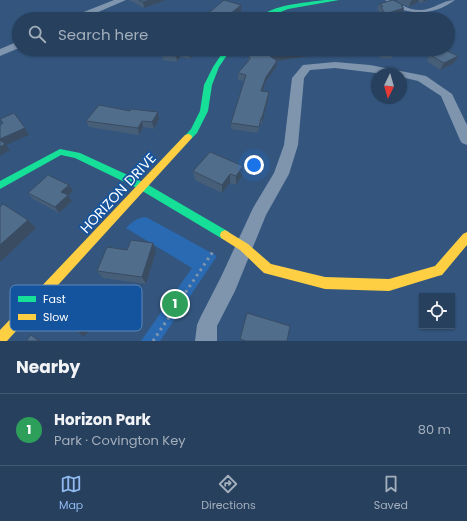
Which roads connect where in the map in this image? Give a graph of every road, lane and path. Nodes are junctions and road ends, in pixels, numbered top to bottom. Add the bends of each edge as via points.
1 (122, 0) edge
2 (336, 0) edge
3 (387, 0) edge
4 (453, 0) edge
5 (92, 12) edge
6 (272, 12) edge
7 (12, 48) edge
8 (0, 54) edge
9 (223, 56) edge
10 (467, 140) edge
11 (0, 185) edge
12 (142, 186) junction
13 (224, 235) junction
14 (467, 237) edge
15 (244, 247) junction
16 (51, 285) edge
17 (10, 328) edge
18 (0, 339) edge
19 (154, 341) edge
20 (206, 341) edge

1 - 5 street
2 - 6 street
3 - 4 lane via 405,10 418,12 436,9
7 - 8 street
9 - 12 street, HORIZON DRIVE via 208,85 204,112 194,131
10 - 15 street via 446,94 422,78 370,68 307,67 298,78 292,144 281,174
11 - 12 street via 60,152 77,155
12 - 13 street
12 - 16 street, HORIZON DRIVE
13 - 15 street
13 - 19 path
14 - 15 street via 438,271 389,284 325,283 268,269
15 - 20 street via 207,325
17 - 18 street, HORIZON DRIVE

